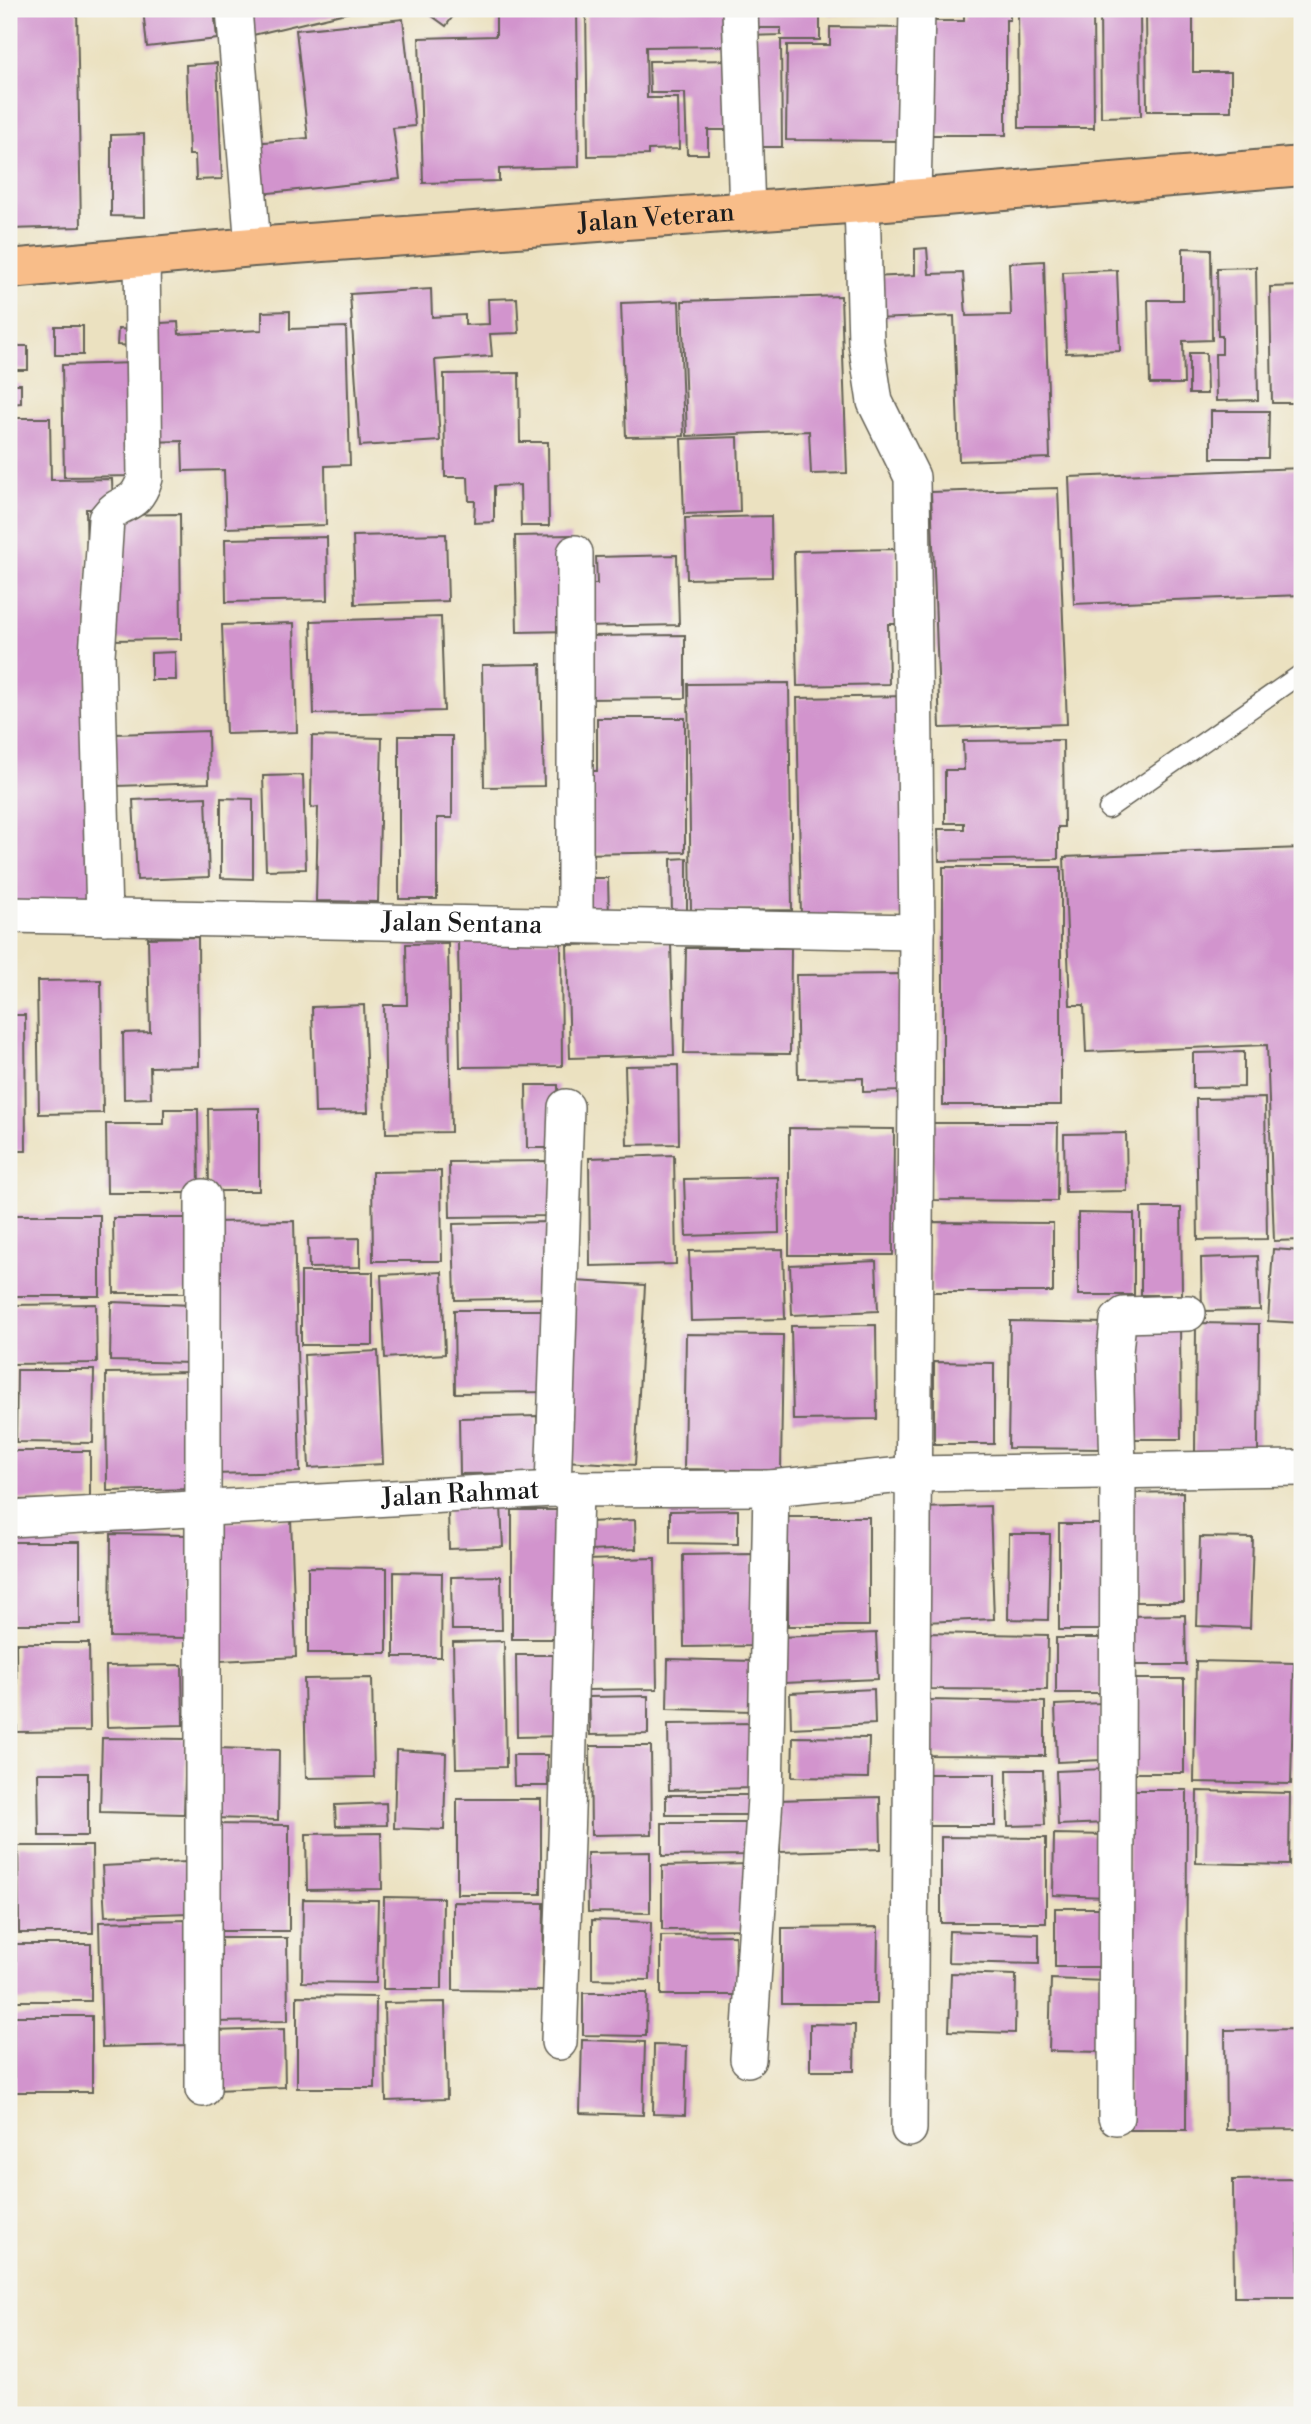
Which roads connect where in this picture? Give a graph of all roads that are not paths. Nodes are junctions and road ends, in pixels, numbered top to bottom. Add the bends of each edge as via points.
1 (234, 9) edge
2 (740, 9) edge
3 (916, 9) edge
4 (1302, 166) edge
5 (913, 197) junction
6 (862, 203) junction
7 (747, 212) junction
8 (253, 247) junction
9 (142, 258) junction
10 (9, 269) edge
11 (575, 553) dead end
12 (1302, 673) edge
13 (1108, 809) dead end
14 (9, 915) edge
15 (104, 917) junction
16 (575, 925) junction
17 (917, 932) junction
18 (566, 1108) dead end
19 (203, 1197) dead end
20 (1188, 1313) dead end
21 (1302, 1468) edge
22 (1118, 1471) junction
23 (912, 1474) junction
24 (771, 1488) junction
25 (564, 1489) junction
26 (203, 1507) junction
27 (9, 1519) edge
28 (559, 2042) dead end
29 (748, 2059) dead end
30 (202, 2089) dead end
31 (1116, 2118) dead end
32 (909, 2129) dead end

1 - 8 street
2 - 7 street
3 - 5 street
4 - 5 main road, Jalan Veteran
5 - 6 main road, Jalan Veteran
6 - 7 main road, Jalan Veteran
6 - 17 street via 866,342 875,402 912,477
7 - 8 main road, Jalan Veteran
8 - 9 main road, Jalan Veteran
9 - 10 main road, Jalan Veteran
9 - 15 street via 145,478 135,499 106,519 97,642
11 - 16 street
12 - 13 lane
14 - 15 street, Jalan Sentana
15 - 16 street, Jalan Sentana
16 - 17 street, Jalan Sentana
17 - 23 street
18 - 25 street
19 - 26 street
20 - 22 street via 1133,1314 1118,1320
21 - 22 street, Jalan Rahmat
22 - 23 street, Jalan Rahmat
22 - 31 street
23 - 24 street, Jalan Rahmat
23 - 32 street
24 - 25 street, Jalan Rahmat
24 - 29 street via 765,1798
25 - 26 street, Jalan Rahmat
25 - 28 street via 568,1796
26 - 27 street, Jalan Rahmat
26 - 30 street

